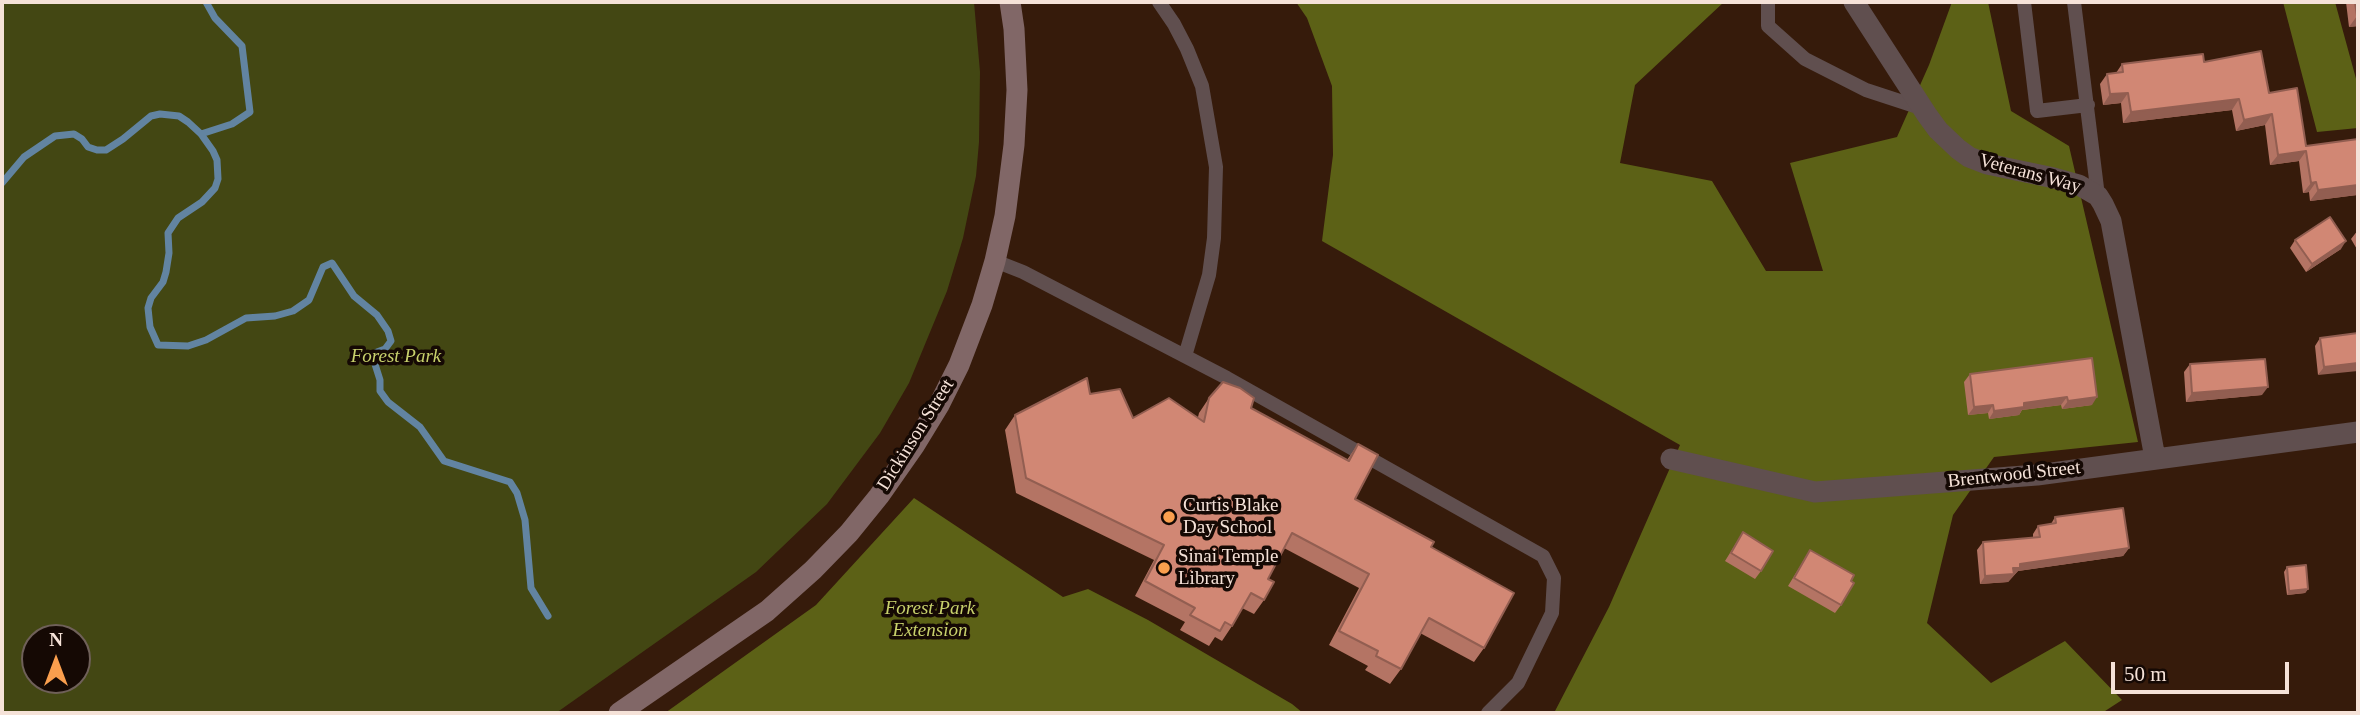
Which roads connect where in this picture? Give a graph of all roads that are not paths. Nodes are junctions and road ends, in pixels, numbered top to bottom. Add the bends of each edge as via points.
1 (1010, 2) edge
2 (1159, 2) edge
3 (1768, 2) edge
4 (1854, 2) edge
5 (2024, 2) edge
6 (2074, 2) edge
7 (2088, 105) junction
8 (1924, 109) junction
9 (2098, 196) junction
10 (995, 261) junction
11 (1185, 356) junction
12 (2358, 432) edge
13 (2155, 458) junction
14 (1671, 459) dead end
15 (619, 713) edge
16 (1488, 713) edge

1 - 10 main road, Dickinson Street via 1016,120
2 - 11 lane via 1174,23 1202,86 1216,167 1209,275
3 - 8 lane via 1768,26 1805,59 1866,90
4 - 8 street, Veterans Way
5 - 7 lane via 2037,111
6 - 7 lane
7 - 9 lane
8 - 9 street, Veterans Way via 1938,130 1969,157 2068,181
9 - 13 street, Veterans Way via 2111,221
10 - 11 lane
10 - 15 main road, Dickinson Street via 950,384 914,446 862,518 767,611
11 - 16 lane via 1543,556 1555,578 1552,613 1518,683
12 - 13 street, Brentwood Street
13 - 14 street, Brentwood Street via 2037,475 1815,492

